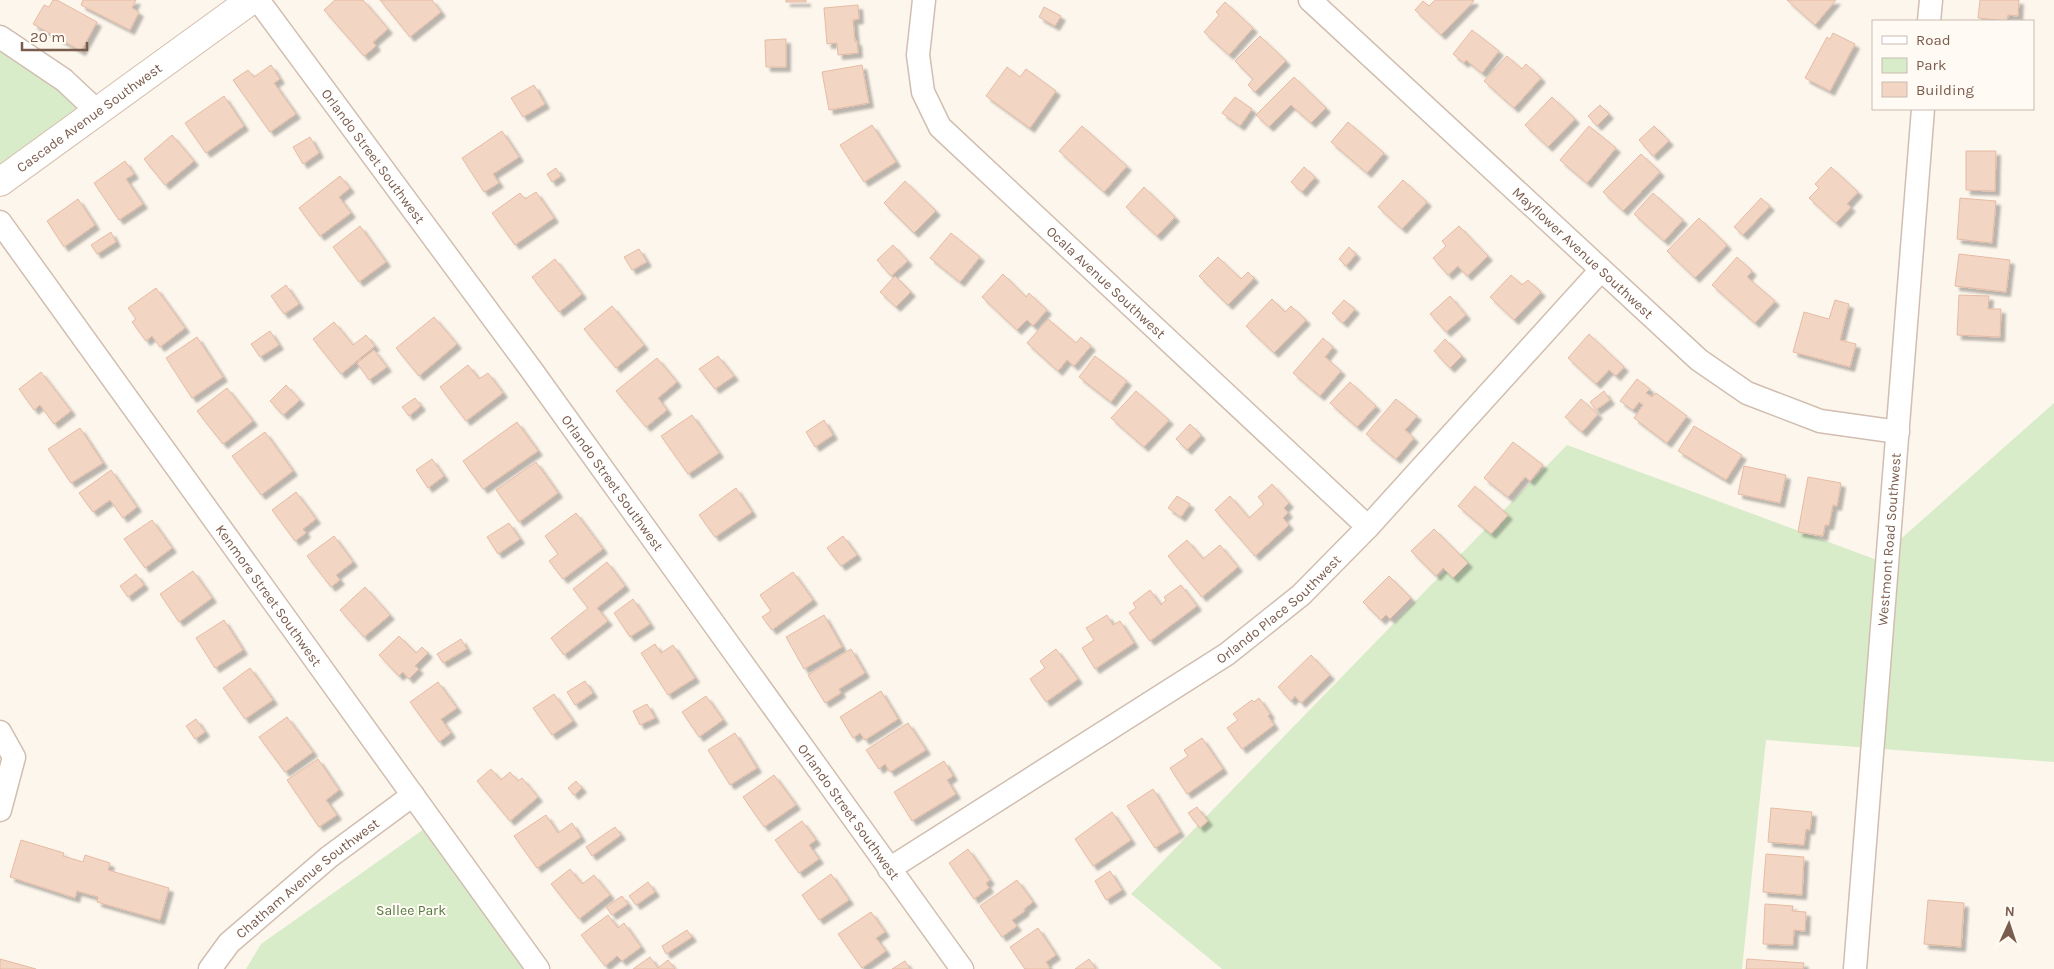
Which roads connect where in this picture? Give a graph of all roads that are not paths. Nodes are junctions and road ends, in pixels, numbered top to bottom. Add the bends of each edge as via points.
1 (251, 0) edge
2 (258, 0) edge
3 (924, 0) edge
4 (1310, 0) edge
5 (1931, 0) edge
6 (1929, 20) edge
7 (0, 38) edge
8 (1923, 110) edge
9 (97, 111) junction
10 (0, 182) edge
11 (0, 222) edge
12 (1601, 270) junction
13 (1898, 432) junction
14 (1368, 527) junction
15 (0, 732) edge
16 (413, 795) junction
17 (0, 810) edge
18 (889, 869) junction
19 (210, 969) edge
20 (538, 969) edge
21 (962, 969) edge
22 (1855, 969) edge

1 - 9 main road, Cascade Avenue Southwest
2 - 18 street, Orlando Street Southwest via 536,376
3 - 14 street, Ocala Avenue Southwest via 918,55 923,92 940,127
4 - 12 street, Mayflower Avenue Southwest
5 - 6 street
7 - 9 street via 64,80
8 - 13 street, Westmont Road Southwest
9 - 10 main road, Cascade Avenue Southwest
11 - 16 street, Kenmore Street Southwest
12 - 13 street, Mayflower Avenue Southwest via 1699,360 1746,393 1820,421
12 - 14 street, Orlando Place Southwest
13 - 22 street, Westmont Road Southwest
14 - 18 street, Orlando Place Southwest via 1301,595 1227,654
15 - 17 street via 14,758
16 - 19 street, Chatham Avenue Southwest via 329,857 229,943
16 - 20 street, Kenmore Street Southwest
18 - 21 street, Orlando Street Southwest

